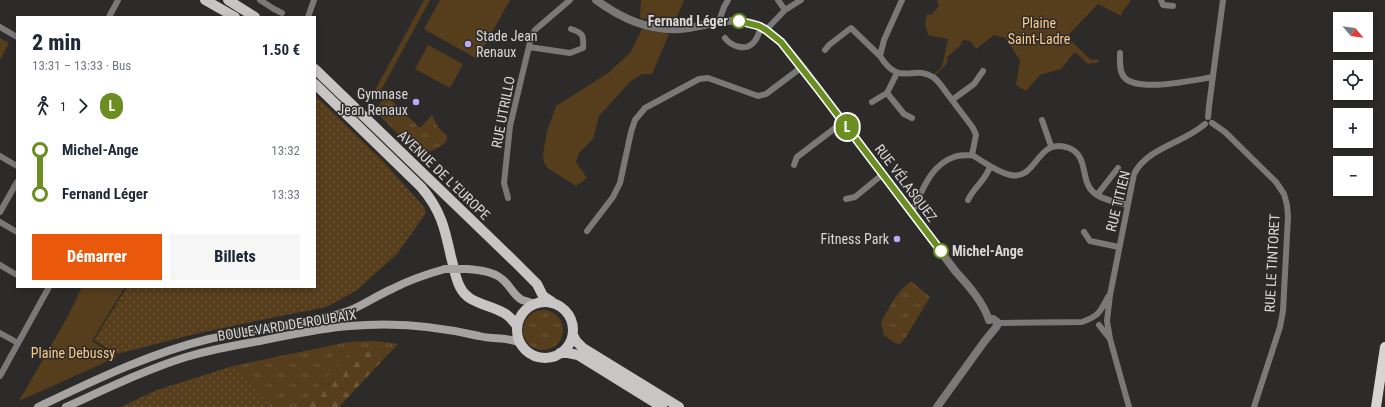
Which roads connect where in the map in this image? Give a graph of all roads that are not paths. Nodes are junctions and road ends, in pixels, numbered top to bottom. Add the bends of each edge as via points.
1 (118, 0) edge
2 (205, 0) edge
3 (228, 0) edge
4 (260, 0) edge
5 (314, 0) edge
6 (570, 0) edge
7 (596, 0) edge
8 (728, 0) edge
9 (778, 0) edge
10 (801, 0) edge
11 (902, 0) edge
12 (1161, 0) edge
13 (1224, 0) edge
14 (1172, 6) dead end
15 (785, 10) junction
16 (282, 13) dead end
17 (110, 16) edge
18 (233, 16) edge
19 (253, 16) edge
20 (308, 16) edge
21 (719, 21) junction
22 (0, 27) edge
23 (763, 28) junction
24 (571, 29) dead end
25 (16, 36) edge
26 (725, 38) dead end
27 (529, 47) junction
28 (825, 50) dead end
29 (1120, 53) dead end
30 (880, 56) junction
31 (802, 67) junction
32 (316, 70) edge
33 (983, 71) dead end
34 (897, 73) junction
35 (1212, 77) junction
36 (316, 85) edge
37 (887, 93) junction
38 (952, 100) junction
39 (872, 102) dead end
40 (1208, 117) junction
41 (912, 118) dead end
42 (1042, 120) dead end
43 (843, 122) junction
44 (1212, 123) junction
45 (1205, 124) junction
46 (1051, 146) junction
47 (972, 155) junction
48 (0, 156) edge
49 (16, 165) edge
50 (794, 165) dead end
51 (990, 166) junction
52 (1118, 168) dead end
53 (883, 174) junction
54 (16, 184) edge
55 (1097, 195) junction
56 (508, 198) dead end
57 (846, 199) dead end
58 (968, 200) dead end
59 (1128, 205) junction
60 (0, 212) edge
61 (912, 212) junction
62 (0, 222) edge
63 (16, 231) edge
64 (587, 231) dead end
65 (1084, 232) dead end
66 (1119, 247) junction
67 (0, 265) edge
68 (16, 274) edge
69 (48, 288) edge
70 (1110, 295) junction
71 (552, 302) junction
72 (534, 304) junction
73 (1097, 315) junction
74 (1107, 319) junction
75 (1082, 322) junction
76 (992, 324) junction
77 (1098, 325) junction
78 (517, 326) junction
79 (0, 333) edge
80 (573, 335) junction
81 (1110, 339) junction
82 (18, 343) junction
83 (520, 343) junction
84 (1385, 347) edge
85 (560, 353) junction
86 (0, 376) edge
87 (38, 407) edge
88 (66, 407) edge
89 (662, 407) edge
90 (679, 407) edge
91 (937, 407) edge
92 (1129, 407) edge
93 (1254, 407) edge
94 (1376, 407) edge

1 - 17 street
2 - 18 main road
3 - 19 main road
4 - 16 street
5 - 20 street
6 - 27 street, RUE UTRILLO via 535,30 530,38
7 - 21 street via 612,12 657,28 680,28
8 - 21 street
9 - 15 street
10 - 15 street
11 - 30 street via 884,40
12 - 14 street via 1163,5
13 - 35 street
15 - 23 street
21 - 23 street via 739,21
22 - 25 street
23 - 26 street via 750,46 739,47
23 - 31 street, RUE VÉLASQUEZ via 781,42
24 - 27 street via 580,32 584,38 583,48 570,53
27 - 56 street, RUE UTRILLO via 510,126 504,183
28 - 30 street via 851,28
29 - 35 street via 1120,72 1125,79 1135,84 1159,85
30 - 34 street via 883,62
31 - 43 street, RUE VÉLASQUEZ
31 - 64 street via 766,94 758,96 708,78 699,80 645,108 635,120 620,183 613,197
32 - 71 main road, AVENUE DE L'EUROPE via 537,284 543,296
33 - 38 street via 974,84
34 - 37 street
34 - 38 street via 929,75
35 - 40 street
36 - 78 main road, AVENUE DE L'EUROPE via 432,200 446,234 458,283 465,294 480,304 505,313
37 - 39 street
37 - 41 street via 904,114
38 - 47 street via 976,135
40 - 44 street via 1212,119
40 - 45 street via 1204,119
42 - 46 street
43 - 50 street via 797,157
43 - 53 street, RUE VÉLASQUEZ
44 - 45 street via 1208,126
44 - 93 street, RUE LE TINTORET via 1225,132 1276,182 1284,194 1287,206 1284,294 1280,327
45 - 59 street, RUE TITIEN via 1151,156 1138,167 1133,178
46 - 51 street via 1027,172 1019,175 1011,175
46 - 55 street via 1076,151 1084,163 1088,184
47 - 51 street
47 - 61 street via 955,156 940,164 933,171
48 - 49 street
51 - 58 street
52 - 55 street
53 - 57 street via 855,197
53 - 61 street, RUE VÉLASQUEZ
54 - 60 street
55 - 59 street
59 - 66 street, RUE TITIEN
61 - 76 street, RUE VÉLASQUEZ via 970,288
62 - 63 street
65 - 66 street via 1090,241
66 - 70 street, RUE TITIEN
67 - 68 street
69 - 82 street
70 - 73 street, RUE TITIEN
70 - 74 street, RUE TITIEN
71 - 72 main road
71 - 80 main road via 568,312 573,324
72 - 78 main road via 524,310
72 - 87 main road, BOULEVARD DE ROUBAIX, bridge via 521,299 495,274 476,270 446,269 414,279 352,310 180,347 143,360
73 - 74 street via 1104,314
73 - 75 street
73 - 77 street via 1095,319
74 - 77 street via 1105,324
74 - 81 street, RUE TITIEN
75 - 76 street
75 - 77 street
76 - 91 street via 984,342
77 - 81 street
78 - 83 main road
79 - 82 street
80 - 85 main road
80 - 90 main road via 583,348
81 - 92 street
82 - 86 street
83 - 85 main road via 526,351 540,358
83 - 88 main road, BOULEVARD DE ROUBAIX via 502,337 490,339 439,328 350,326 278,337 187,357 137,375
84 - 94 highway
85 - 89 main road via 578,355

